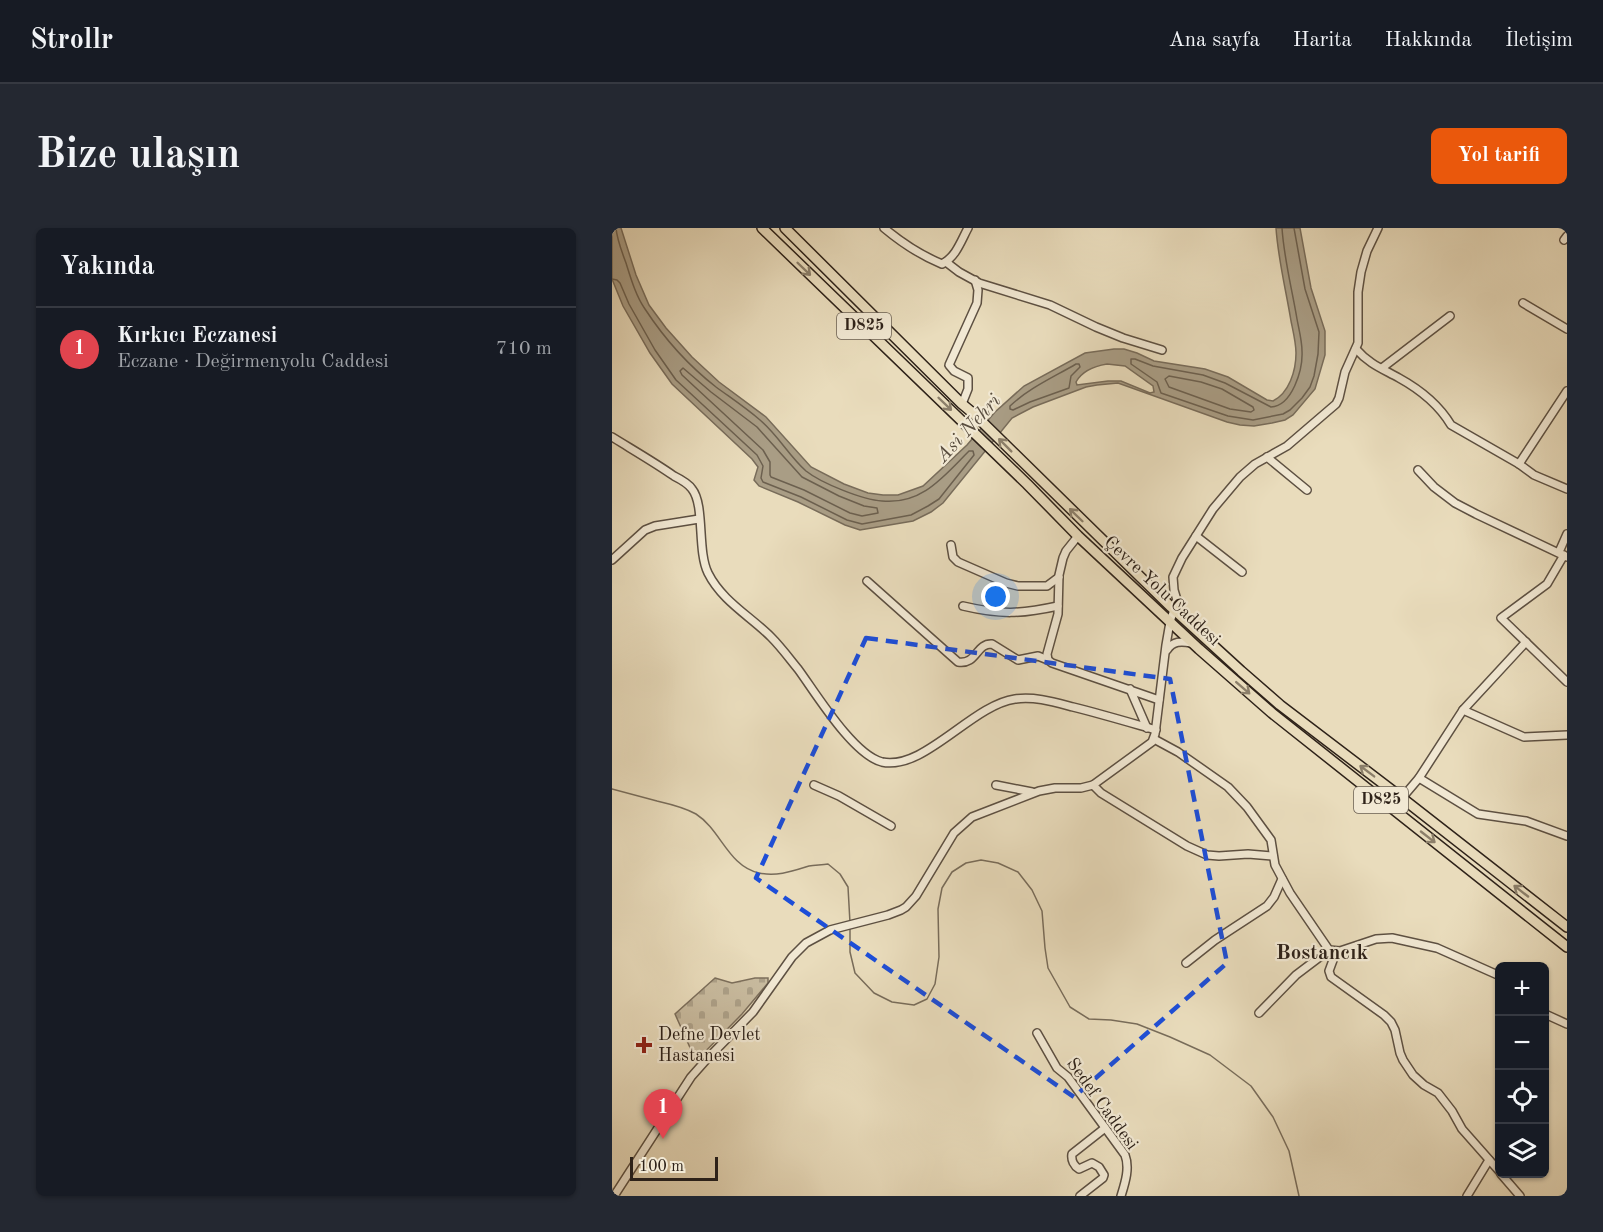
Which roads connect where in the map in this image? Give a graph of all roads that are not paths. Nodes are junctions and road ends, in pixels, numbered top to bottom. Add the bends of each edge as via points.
1 (762, 228) edge
2 (785, 228) edge
3 (884, 228) edge
4 (968, 228) edge
5 (1378, 228) edge
6 (946, 262) junction
7 (975, 280) junction
8 (1523, 303) dead end
9 (1450, 316) dead end
10 (1567, 329) edge
11 (1356, 349) junction
12 (1162, 350) dead end
13 (1382, 368) junction
14 (1567, 391) edge
15 (962, 404) junction
16 (612, 437) edge
17 (1266, 457) junction
18 (1519, 464) junction
19 (1419, 470) dead end
20 (1567, 489) edge
21 (1307, 490) dead end
22 (699, 519) junction
23 (1567, 534) edge
24 (1078, 536) junction
25 (1196, 536) junction
26 (951, 544) dead end
27 (1563, 555) edge
28 (612, 560) edge
29 (1242, 572) dead end
30 (1059, 578) junction
31 (867, 581) dead end
32 (963, 606) dead end
33 (1058, 606) junction
34 (1174, 610) junction
35 (1170, 622) junction
36 (1526, 642) junction
37 (1193, 643) junction
38 (1165, 652) junction
39 (1048, 660) junction
40 (1567, 682) edge
41 (1130, 689) junction
42 (1159, 700) junction
43 (1462, 710) junction
44 (1147, 728) junction
45 (1156, 730) junction
46 (1567, 735) edge
47 (1154, 739) junction
48 (1419, 778) junction
49 (814, 785) dead end
50 (996, 785) dead end
51 (1093, 785) junction
52 (1034, 792) junction
53 (1402, 798) junction
54 (891, 826) dead end
55 (1567, 836) edge
56 (1273, 856) junction
57 (1282, 879) junction
58 (1567, 927) edge
59 (1567, 947) edge
60 (1333, 951) junction
61 (1186, 963) dead end
62 (1495, 974) edge
63 (1259, 1013) dead end
64 (1549, 1016) edge
65 (1567, 1024) edge
66 (1037, 1033) dead end
67 (1105, 1128) junction
68 (1488, 1160) junction
69 (1495, 1168) edge
70 (1504, 1178) edge
71 (614, 1196) edge
72 (1080, 1196) edge
73 (1121, 1196) edge
74 (1467, 1196) edge
75 (1520, 1196) edge

1 -> 24 highway, Çevre Yolu Caddesi / D825
2 - 15 highway, Çevre Yolu Caddesi / D825
3 - 6 street via 906,246 942,264
4 - 6 street
5 - 11 street via 1361,272
6 - 7 street
7 - 12 street
7 - 15 street via 977,303 949,365 968,378
8 - 10 street
9 - 13 street
11 - 13 street
11 - 17 street via 1336,404 1287,446
13 - 18 street via 1416,388 1451,425
14 - 18 street
34 -> 15 highway, Çevre Yolu Caddesi / D825
16 - 22 street via 693,489
17 - 21 street
17 - 25 street via 1232,485
18 - 20 street
19 - 27 street via 1455,503
22 - 28 street via 655,526
22 - 44 street via 704,561 718,590 779,646 855,744 875,759 896,762 911,758 992,706 1014,699 1054,702
23 - 27 street
24 - 30 street via 1066,551
24 - 35 highway, Çevre Yolu Caddesi / D825
25 - 29 street
25 - 34 street via 1173,577 1177,600
26 - 30 street via 958,562 1006,583 1047,586
27 - 36 street via 1547,584 1501,618
30 - 33 street
31 - 39 street via 958,662 971,660 988,644 1018,660 1038,656
32 - 33 street via 993,613 1022,613
33 - 39 street
34 - 35 street
53 -> 34 highway, Çevre Yolu Caddesi / D825 via 1280,705
35 - 37 highway, Çevre Yolu Caddesi / D825
35 - 38 street
36 - 40 street
36 - 43 street
37 - 38 street via 1181,641
37 -> 59 highway, Çevre Yolu Caddesi / D825 via 1272,713
38 - 42 street
39 - 41 street
41 - 42 street
41 - 44 street
42 - 45 street
43 - 46 street via 1524,737
43 - 48 street
44 - 45 street
45 - 47 street
47 - 51 street
47 - 56 street via 1233,791 1269,836
48 - 53 street
48 - 55 street via 1478,814 1526,821
49 - 54 street
50 - 52 street
51 - 52 street
51 - 56 street via 1207,855
52 - 71 street via 978,814 959,827 916,896 901,910 830,930 806,943 753,1012 691,1077
58 -> 53 highway, Çevre Yolu Caddesi / D825
56 - 57 street
57 - 60 street
57 - 61 street via 1267,906
60 - 62 street via 1392,938 1437,948
60 - 63 street via 1296,975
60 - 68 street via 1331,976 1391,1022 1400,1053 1413,1075 1438,1093
64 - 65 street
66 - 67 street, Sedef Caddesi via 1057,1068
67 - 72 street via 1072,1154 1077,1168 1092,1163 1104,1175
67 - 73 street, Sedef Caddesi via 1127,1162
68 - 69 street
68 - 74 street
70 - 75 street

